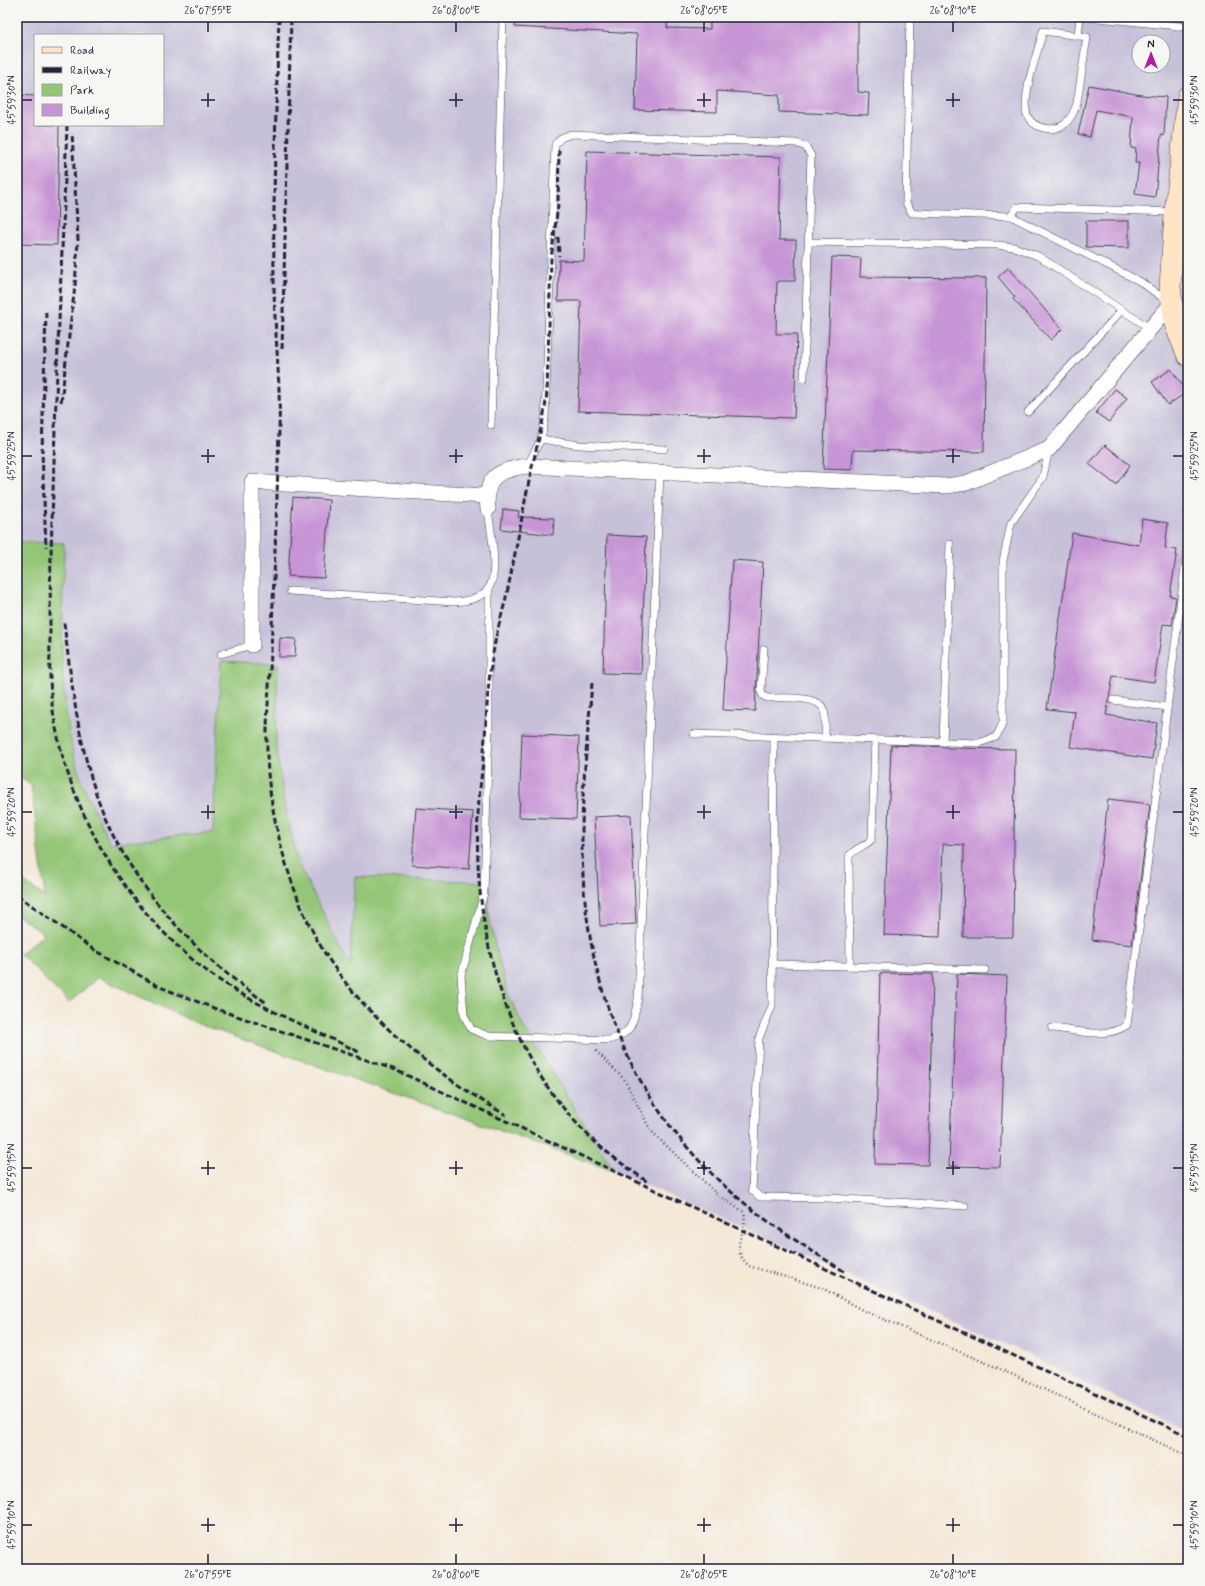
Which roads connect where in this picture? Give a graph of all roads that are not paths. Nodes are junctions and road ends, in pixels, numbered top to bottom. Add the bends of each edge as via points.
1 (503, 17) edge
2 (910, 17) edge
3 (1080, 17) edge
4 (1088, 17) edge
5 (1168, 17) edge
6 (1167, 25) junction
7 (1188, 27) edge
8 (1078, 36) junction
9 (1188, 96) edge
10 (1187, 120) edge
11 (1175, 213) junction
12 (1011, 216) junction
13 (809, 242) junction
14 (1171, 304) junction
15 (1122, 310) junction
16 (1151, 329) junction
17 (1188, 356) edge
18 (804, 378) dead end
19 (1028, 412) dead end
20 (491, 425) dead end
21 (541, 438) junction
22 (664, 449) dead end
23 (1049, 449) junction
24 (527, 466) junction
25 (660, 473) junction
26 (487, 503) junction
27 (1188, 543) edge
28 (950, 544) dead end
29 (489, 589) junction
30 (290, 591) dead end
31 (252, 645) joint
32 (764, 649) dead end
33 (220, 654) dead end
34 (1113, 700) dead end
35 (1167, 707) junction
36 (694, 734) dead end
37 (774, 736) junction
38 (825, 738) junction
39 (875, 740) junction
40 (943, 742) junction
41 (774, 964) junction
42 (850, 966) junction
43 (985, 970) dead end
44 (1052, 1028) dead end
45 (964, 1206) dead end

1 - 20 lane
2 - 12 lane via 908,208 915,214
3 - 8 lane
4 - 6 lane
5 - 6 lane
6 - 7 lane
8 - 8 lane via 1087,37 1074,112 1058,127 1039,128 1028,119 1026,107 1027,93 1043,31
9 - 10 main road
10 - 11 main road
11 - 12 lane via 1017,207
11 - 14 main road
12 - 14 lane via 1141,282
13 - 15 lane via 997,245 1014,248 1052,263
13 - 18 lane
13 - 21 lane via 812,156 806,147 796,143 570,134 560,138 555,144 545,418
14 - 16 street
14 - 17 main road via 1175,324
15 - 16 lane
15 - 19 lane
16 - 23 street
21 - 22 lane via 579,445
21 - 24 lane
23 - 25 street via 966,483 946,486
23 - 40 lane via 1043,477 1011,523 1003,561 1003,723 996,737 979,743
24 - 25 street
24 - 26 street via 510,468 500,473 490,484
25 - 29 lane via 638,999 631,1028 622,1037 609,1040 488,1036 471,1029 464,1015 461,976 484,893 489,725
26 - 29 lane via 494,560
26 - 31 street via 252,482
27 - 35 lane
28 - 40 lane
29 - 30 lane via 475,598 454,602
31 - 33 lane
32 - 38 lane via 761,691 763,696 813,700 820,703 824,708
34 - 35 lane
35 - 44 lane via 1127,1025 1108,1034
36 - 37 lane
37 - 38 lane
37 - 41 lane
38 - 39 lane
39 - 40 lane
39 - 42 lane via 872,839 868,844 854,849 849,856
41 - 42 lane
41 - 45 lane via 772,1006 759,1038 752,1190 754,1194 760,1197
42 - 43 lane

